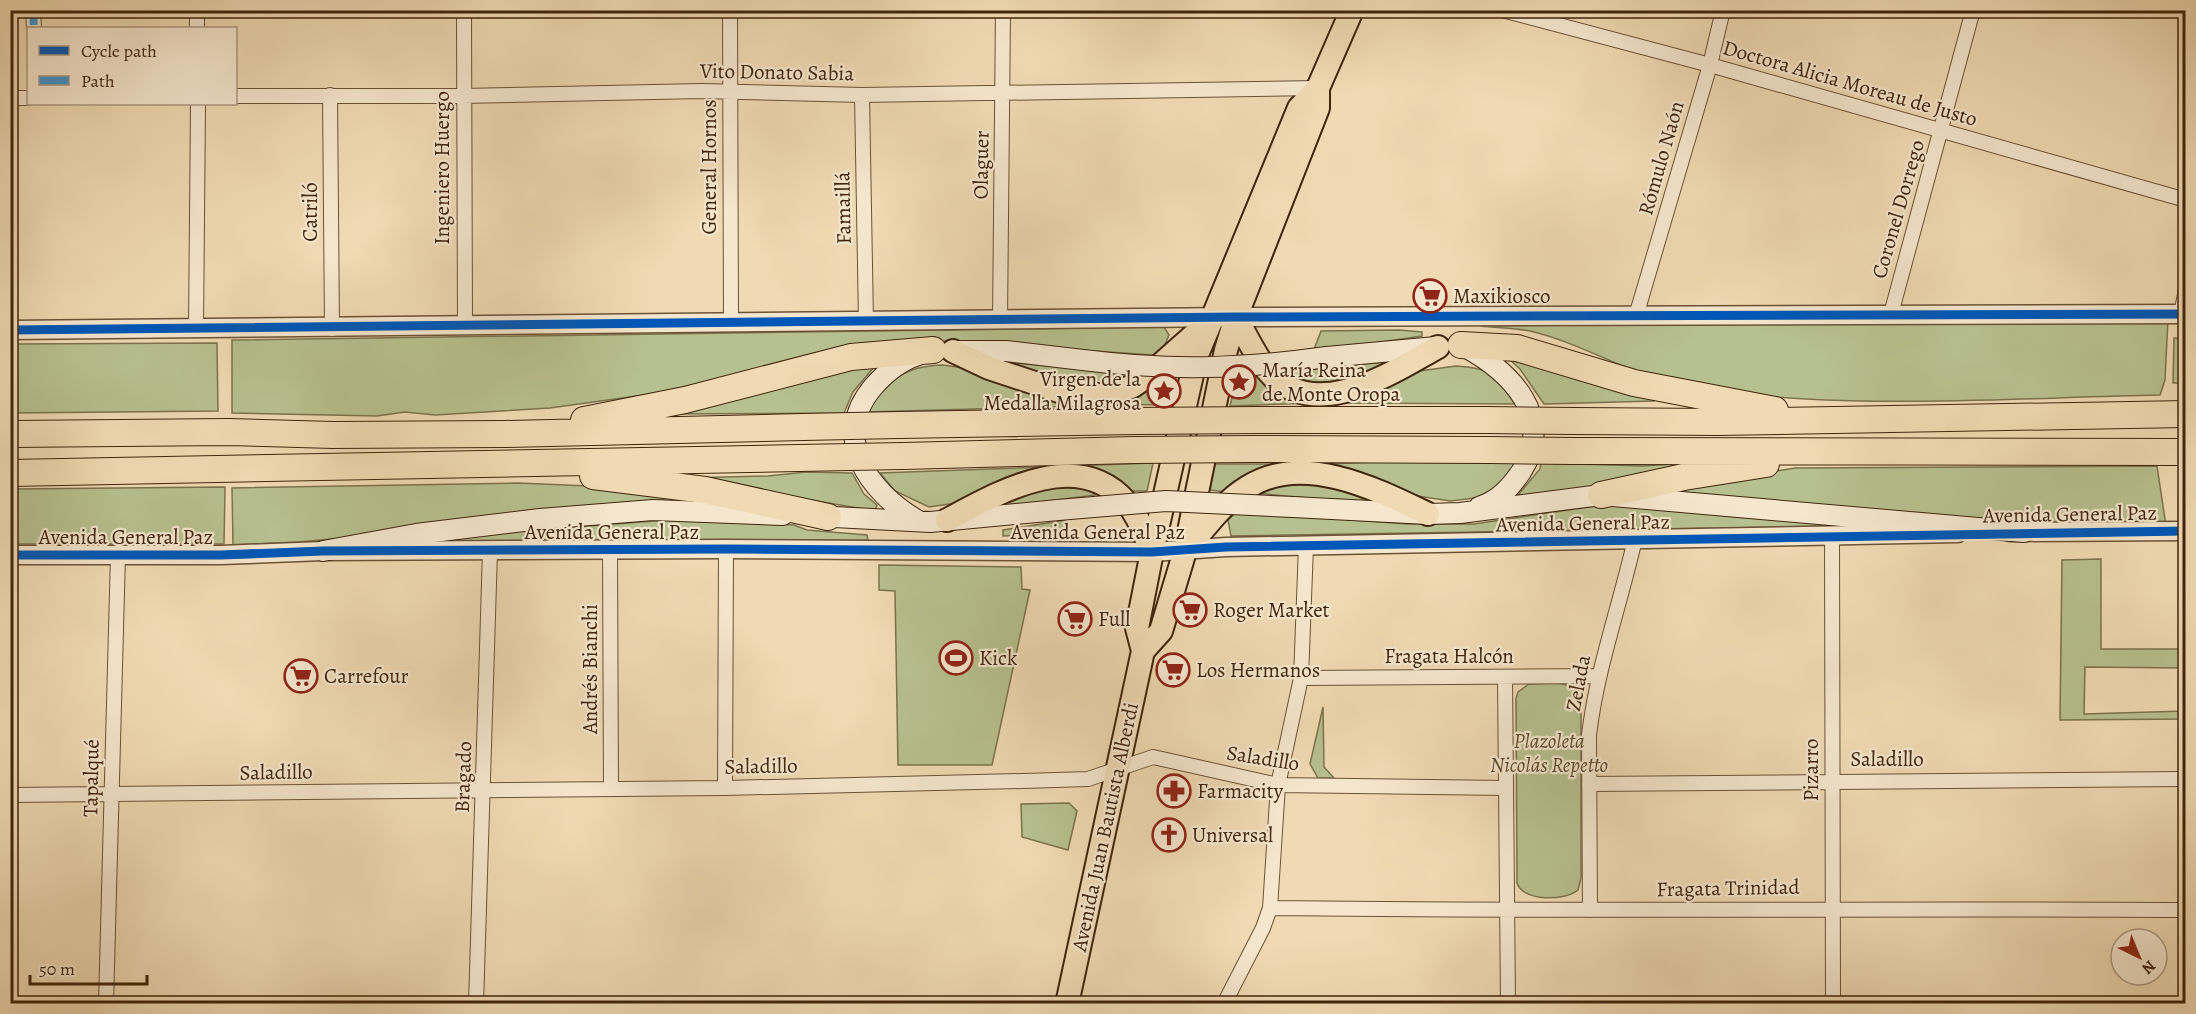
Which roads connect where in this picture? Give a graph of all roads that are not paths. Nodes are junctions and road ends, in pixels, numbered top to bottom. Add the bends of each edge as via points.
1 (33, 10) edge
2 (197, 10) edge
3 (464, 10) edge
4 (730, 10) edge
5 (1003, 10) edge
6 (1352, 10) edge
7 (1502, 10) edge
8 (1723, 10) edge
9 (1973, 10) edge
10 (34, 27) edge
11 (197, 27) edge
12 (1710, 65) junction
13 (1318, 88) junction
14 (730, 92) junction
15 (1003, 92) junction
16 (862, 94) junction
17 (330, 95) junction
18 (237, 96) edge
19 (463, 96) junction
20 (10, 98) edge
21 (27, 98) edge
22 (198, 105) edge
23 (1942, 130) junction
24 (2186, 200) edge
25 (2186, 290) edge
26 (1891, 314) junction
27 (2183, 314) edge
28 (1636, 316) junction
29 (1236, 317) junction
30 (1212, 319) junction
31 (1000, 321) junction
32 (866, 322) junction
33 (731, 324) junction
34 (465, 325) junction
35 (196, 329) junction
36 (332, 329) junction
37 (10, 330) edge
38 (1450, 346) junction
39 (943, 351) junction
40 (2186, 414) edge
41 (1840, 421) junction
42 (10, 434) edge
43 (504, 434) junction
44 (2186, 452) edge
45 (1829, 453) junction
46 (507, 465) junction
47 (10, 473) edge
48 (1601, 495) junction
49 (1460, 513) junction
50 (1428, 514) junction
51 (828, 517) junction
52 (947, 520) junction
53 (919, 522) junction
54 (2186, 531) edge
55 (2024, 532) junction
56 (1832, 536) junction
57 (1635, 539) junction
58 (1306, 546) junction
59 (610, 549) junction
60 (726, 549) junction
61 (323, 551) junction
62 (490, 551) junction
63 (1185, 551) junction
64 (1152, 552) junction
65 (118, 554) junction
66 (10, 555) edge
67 (1143, 651) junction
68 (1598, 676) junction
69 (1505, 677) junction
70 (1301, 678) junction
71 (1119, 770) junction
72 (2186, 779) edge
73 (1832, 781) junction
74 (1589, 784) junction
75 (1278, 786) junction
76 (725, 788) junction
77 (612, 789) junction
78 (1506, 789) junction
79 (483, 791) junction
80 (10, 795) edge
81 (112, 795) junction
82 (1270, 908) junction
83 (1832, 908) junction
84 (1590, 910) junction
85 (2186, 910) edge
86 (1507, 911) junction
87 (106, 1004) edge
88 (476, 1004) edge
89 (1067, 1004) edge
90 (1224, 1004) edge
91 (1508, 1004) edge
92 (1833, 1004) edge

1 - 10 street
2 - 11 street
3 - 19 street, Ingeniero Huergo
4 - 14 street, General Hornos
5 - 15 street, Olaguer
6 - 13 main road
7 - 12 street, Doctora Alicia Moreau de Justo
8 - 12 street, Rómulo Naón
9 - 23 street, Coronel Dorrego
12 - 23 street, Doctora Alicia Moreau de Justo
12 - 28 street, Rómulo Naón
13 - 15 street, Vito Donato Sabia
13 - 29 main road, Avenida Juan Bautista Alberdi via 1318,108
13 - 30 main road, Avenida Juan Bautista Alberdi via 1299,108
14 - 16 street, Vito Donato Sabia
14 - 19 street, Vito Donato Sabia
14 - 33 street, General Hornos
15 - 16 street, Vito Donato Sabia
15 - 31 street, Olaguer
16 - 32 street, Famaillá
17 - 18 street, Vito Donato Sabia
17 - 19 street, Vito Donato Sabia
17 - 36 street, Catriló
19 - 34 street, Ingeniero Huergo
20 - 21 street
22 - 35 street
23 - 24 street, Doctora Alicia Moreau de Justo
23 - 26 street, Coronel Dorrego
25 - 27 street
26 - 27 street
26 - 28 street
28 - 29 street
29 - 30 street
29 - 38 main road via 1267,369 1287,386 1310,394 1348,391
29 - 63 main road, Avenida Juan Bautista Alberdi
30 - 31 street
30 - 39 main road via 1149,375 1111,395 1056,392
30 - 64 main road, Avenida Juan Bautista Alberdi via 1196,357
31 - 32 street
32 - 33 street
33 - 34 street
34 - 36 street
35 - 36 street
35 - 37 street
38 - 39 main road, bridge via 1257,367 1197,369 1143,368 1006,351
38 - 41 highway via 1517,348 1634,383
38 - 49 main road via 1488,360 1519,390 1534,425 1528,461 1500,496
39 - 43 highway via 851,357 644,409
39 - 53 main road via 905,360 882,376 868,393 854,429 861,462 881,494
40 - 41 highway
41 - 43 highway, bridge via 1137,421
42 - 43 highway
44 - 45 highway
45 - 46 highway, bridge via 1134,450
45 - 48 highway
46 - 47 highway
46 - 51 highway via 705,490
48 - 49 main road
48 - 55 main road
49 - 50 main road
50 - 52 main road, bridge via 1166,501
50 - 63 main road via 1385,493 1340,479 1292,474 1250,486 1223,508
51 - 53 main road
51 - 61 main road via 654,510 416,534
52 - 53 main road
52 - 64 main road via 999,492 1032,480 1077,477 1101,483 1126,502
54 - 55 street, Avenida General Paz
55 - 56 street, Avenida General Paz
56 - 57 street, Avenida General Paz
56 - 73 street, Pizarro
57 - 58 street, Avenida General Paz
57 - 68 street, Zelada
58 - 63 street, Avenida General Paz
58 - 70 street
59 - 60 street, Avenida General Paz
59 - 62 street, Avenida General Paz
59 - 77 street, Andrés Bianchi
60 - 64 street, Avenida General Paz
60 - 76 street
61 - 62 street, Avenida General Paz
61 - 65 street, Avenida General Paz
62 - 79 street, Bragado
63 - 64 street, Avenida General Paz
63 - 67 main road, Avenida Juan Bautista Alberdi via 1161,631
64 - 67 main road, Avenida Juan Bautista Alberdi via 1137,628
65 - 66 street, Avenida General Paz
65 - 81 street, Tapalqué
67 - 71 main road, Avenida Juan Bautista Alberdi
68 - 69 street, Fragata Halcón
68 - 74 street, Zelada via 1589,735
69 - 70 street, Fragata Halcón
69 - 78 street
70 - 75 street
71 - 75 street, Saladillo via 1153,757
71 - 76 street, Saladillo via 1088,779
71 - 89 main road, Avenida Juan Bautista Alberdi
72 - 73 street, Saladillo
73 - 74 street, Saladillo
73 - 83 street, Pizarro
74 - 84 street, Zelada
75 - 78 street, Saladillo
75 - 82 street
76 - 77 street, Saladillo
77 - 79 street, Saladillo
78 - 86 street
79 - 81 street, Saladillo
79 - 88 street, Bragado
80 - 81 street, Saladillo
81 - 87 street, Tapalqué
82 - 86 street, Fragata Trinidad
82 - 90 street
83 - 84 street, Fragata Trinidad
83 - 85 street, Fragata Trinidad
83 - 92 street, Pizarro
84 - 86 street, Fragata Trinidad
86 - 91 street

